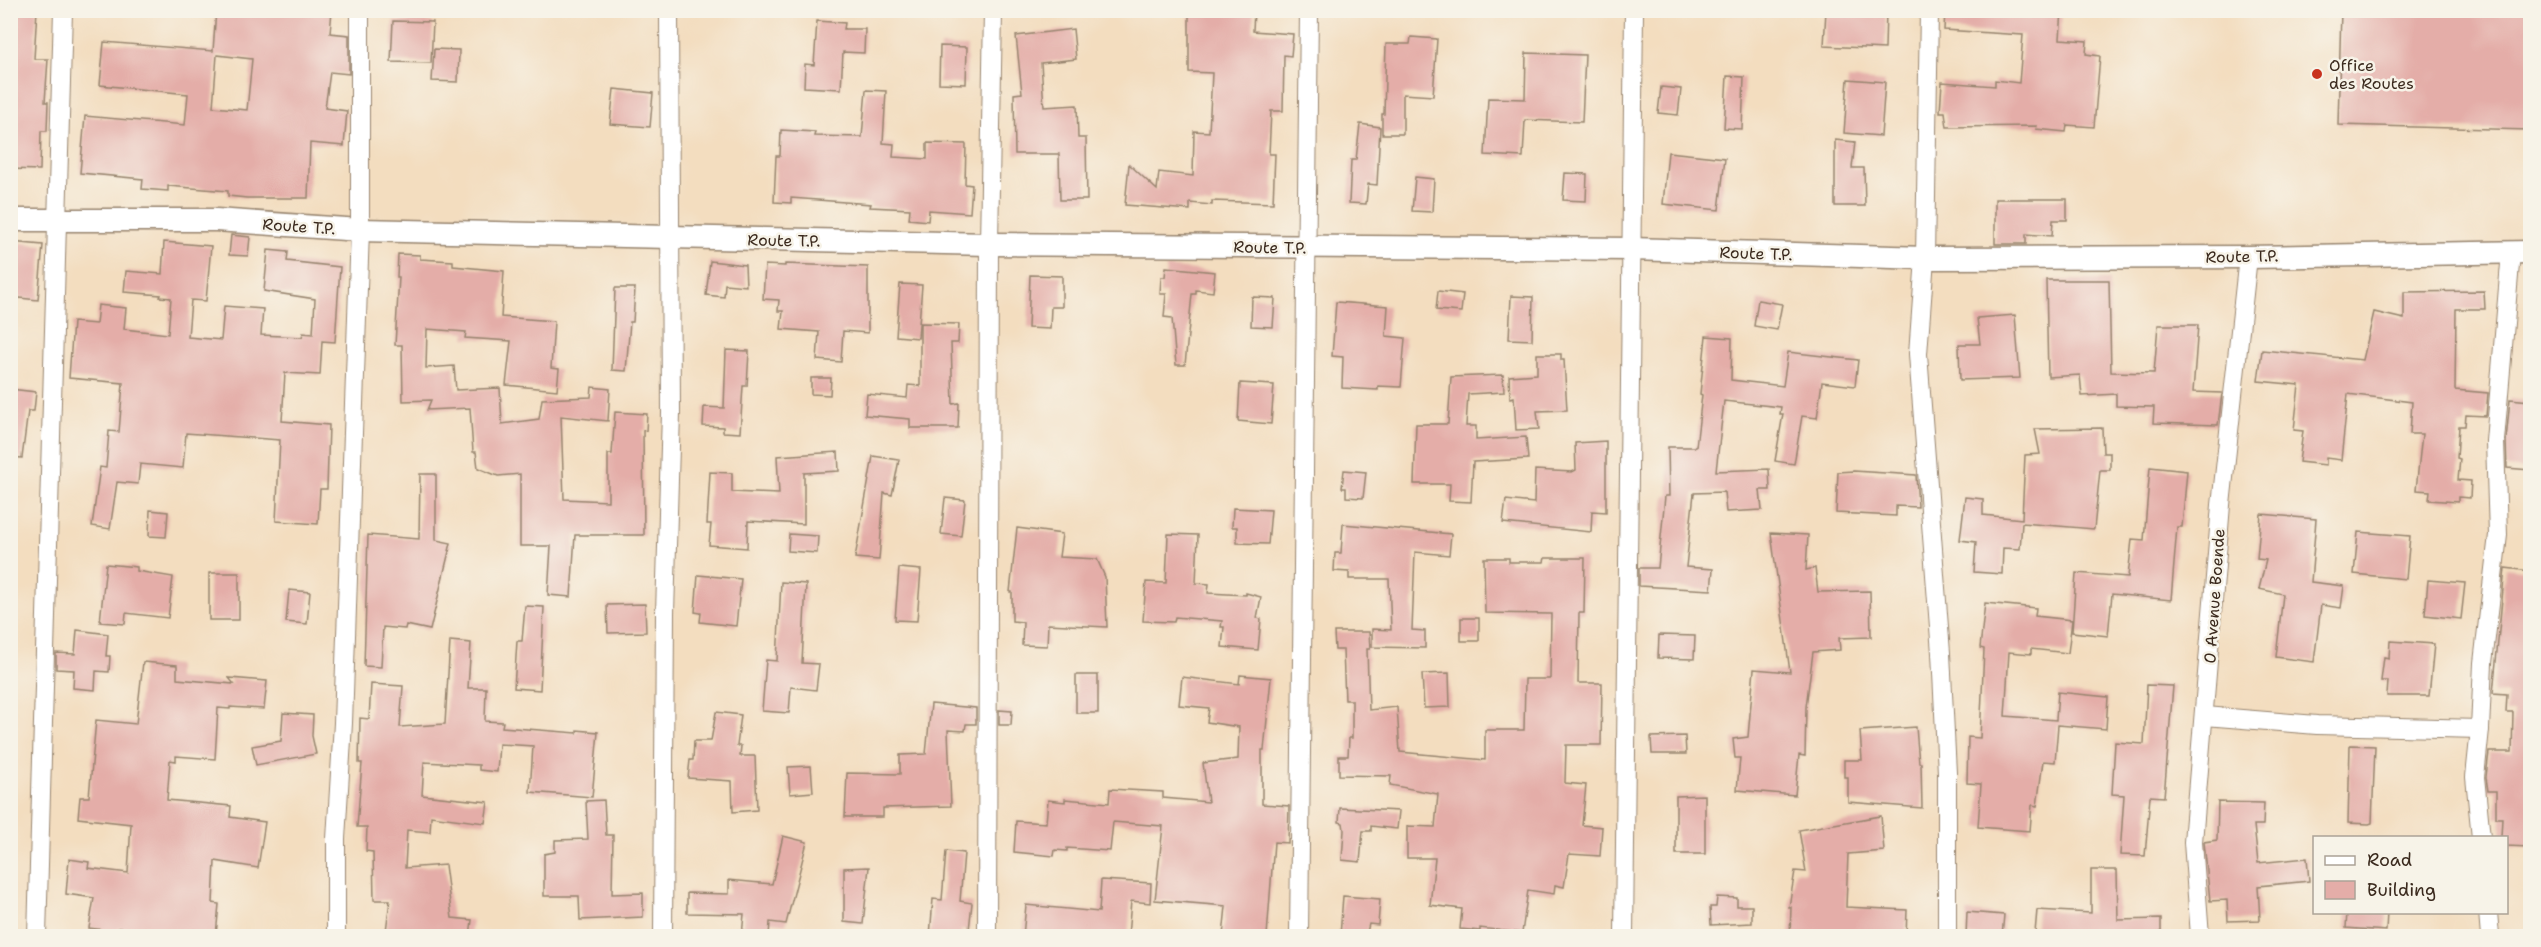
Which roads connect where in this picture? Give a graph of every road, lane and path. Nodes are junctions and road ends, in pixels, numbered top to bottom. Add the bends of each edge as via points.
1 (63, 10) edge
2 (360, 10) edge
3 (669, 10) edge
4 (993, 10) edge
5 (1310, 10) edge
6 (1634, 10) edge
7 (1929, 10) edge
8 (10, 220) edge
9 (58, 220) junction
10 (360, 230) junction
11 (670, 237) junction
12 (989, 244) junction
13 (1307, 247) junction
14 (1632, 249) junction
15 (2521, 252) edge
16 (2248, 257) junction
17 (1925, 258) junction
18 (2205, 716) junction
19 (2480, 729) junction
20 (2481, 836) edge
21 (2488, 914) edge
22 (38, 936) edge
23 (336, 936) edge
24 (663, 936) edge
25 (987, 936) edge
26 (1299, 936) edge
27 (1624, 936) edge
28 (1947, 936) edge
29 (2200, 936) edge
30 (2490, 936) edge

1 - 9 street
2 - 10 street
3 - 11 street
4 - 12 street
5 - 13 street
6 - 14 street
7 - 17 street
8 - 9 street, Route T.P.
9 - 10 street, Route T.P. via 216,220
9 - 22 street
10 - 11 street, Route T.P.
10 - 23 street via 336,839
11 - 12 street, Route T.P.
11 - 24 street
12 - 13 street, Route T.P.
12 - 25 street
13 - 14 street, Route T.P.
13 - 26 street
14 - 17 street, Route T.P.
14 - 27 street
15 - 16 street, Route T.P.
15 - 19 street via 2495,441 2498,535 2483,663
16 - 17 street, Route T.P.
16 - 18 street, 0 Avenue Boende via 2221,505
17 - 28 street via 1918,354 1947,773
18 - 19 street via 2317,725
18 - 29 street, 0 Avenue Boende via 2193,842
19 - 20 street via 2475,777
21 - 30 street

